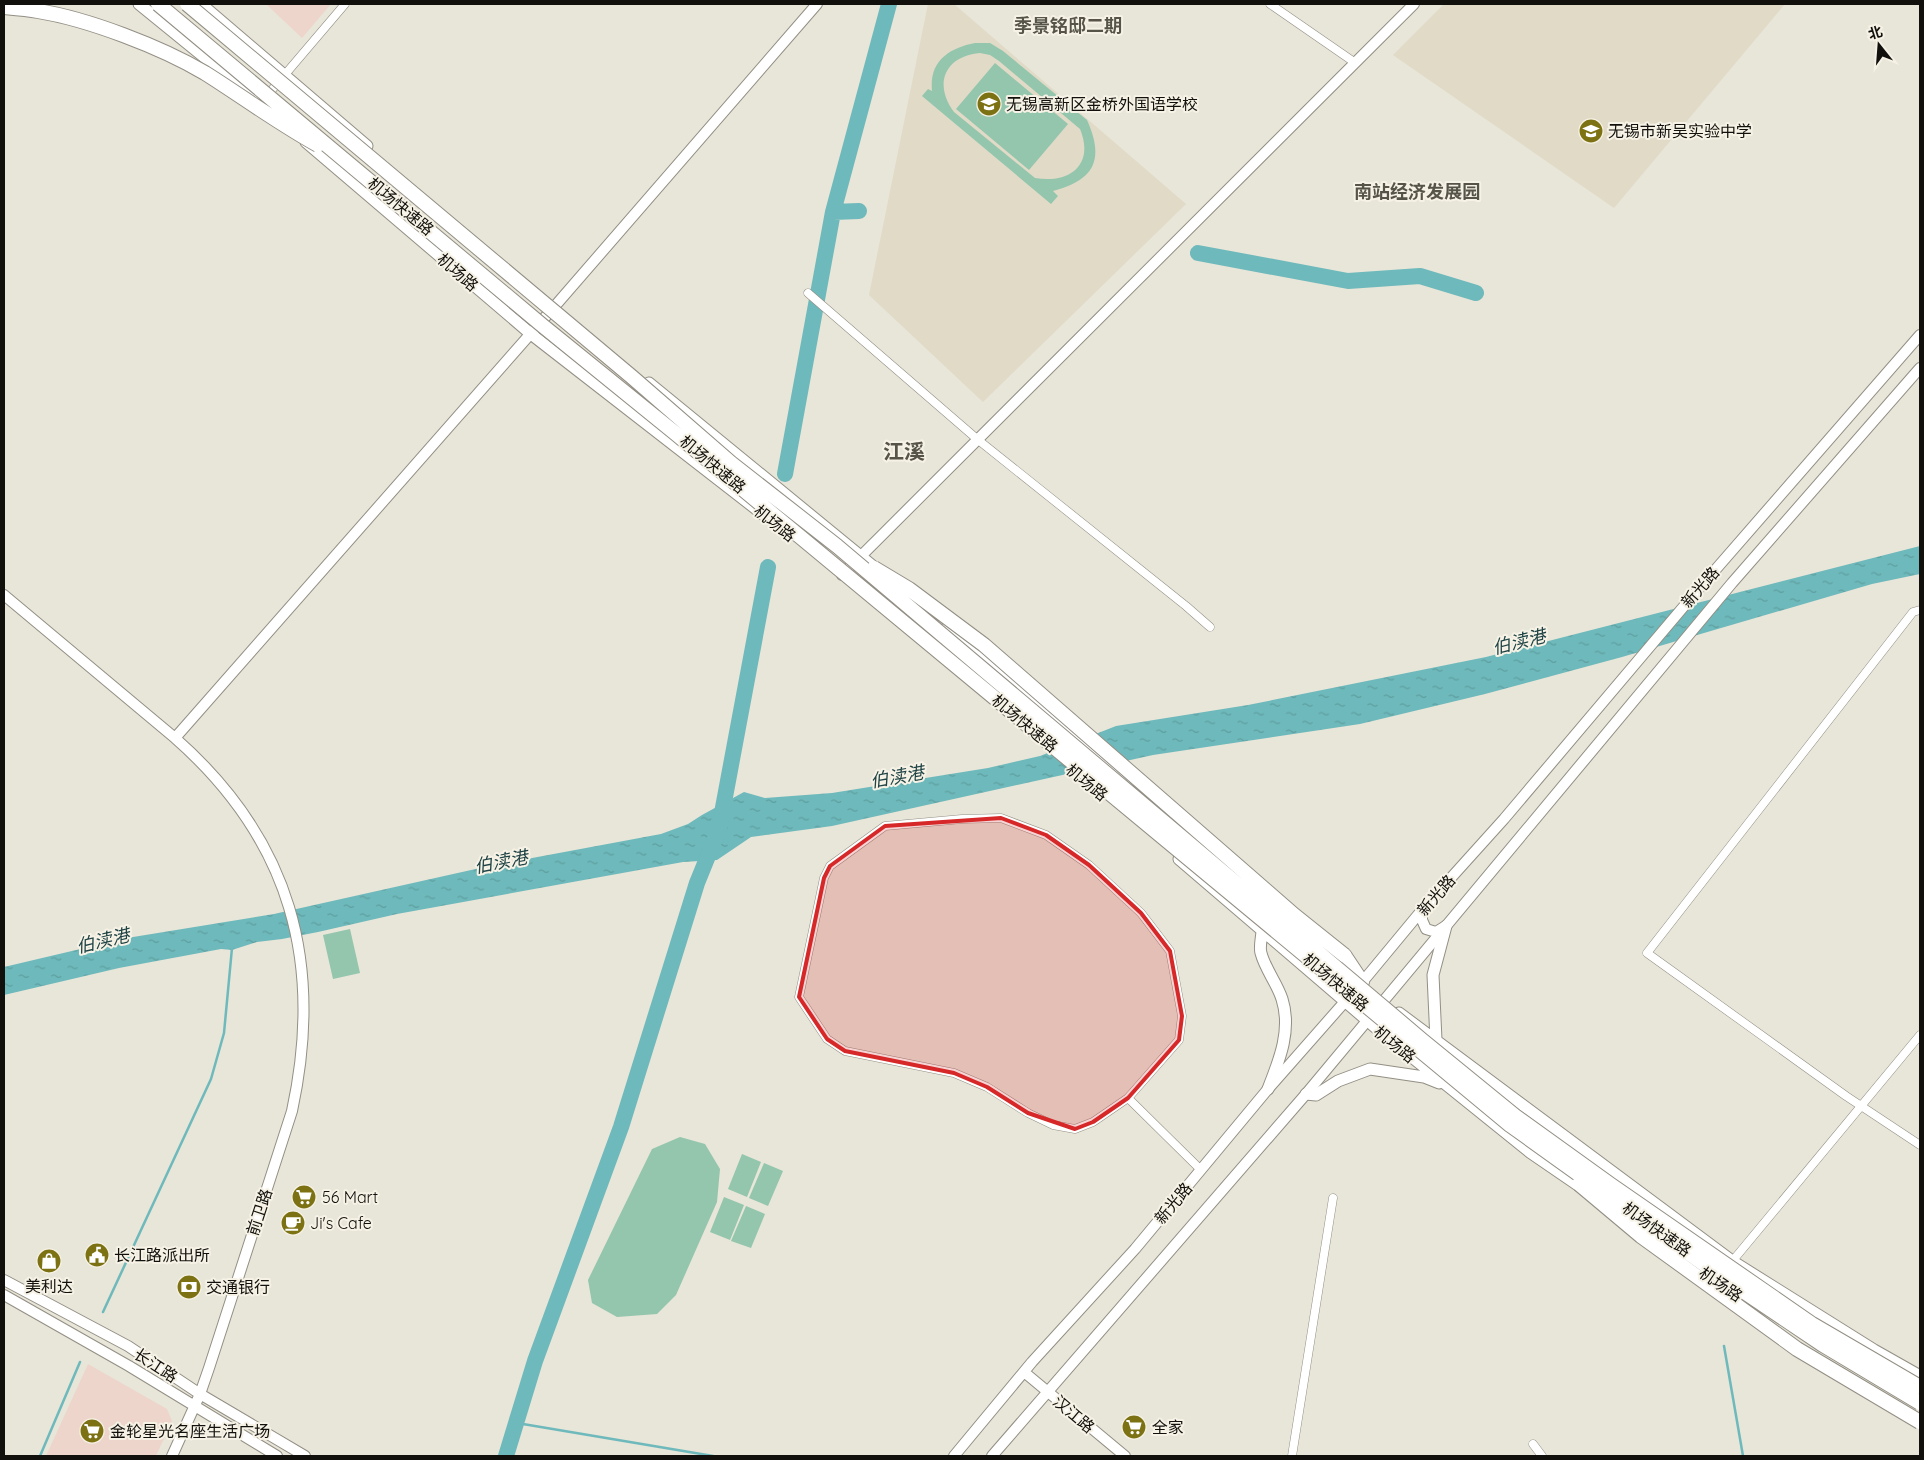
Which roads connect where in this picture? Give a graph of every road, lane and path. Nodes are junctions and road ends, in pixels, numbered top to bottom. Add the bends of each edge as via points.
1 (139, 4) edge
2 (158, 4) edge
3 (187, 4) edge
4 (201, 4) edge
5 (345, 4) edge
6 (817, 4) edge
7 (1270, 4) edge
8 (1414, 4) edge
9 (4, 7) edge
10 (1354, 62) junction
11 (284, 75) junction
12 (260, 103) junction
13 (346, 160) junction
14 (808, 293) dead end
15 (555, 306) junction
16 (531, 334) junction
17 (1920, 334) edge
18 (1920, 368) edge
19 (977, 439) junction
20 (837, 546) junction
21 (860, 557) junction
22 (842, 575) junction
23 (4, 595) edge
24 (1920, 610) edge
25 (1210, 627) dead end
26 (175, 738) junction
27 (1422, 910) junction
28 (1446, 926) junction
29 (1262, 930) junction
30 (1362, 982) junction
31 (1384, 1000) junction
32 (1345, 1002) junction
33 (1366, 1020) junction
34 (1920, 1035) edge
35 (1436, 1040) junction
36 (1451, 1088) junction
37 (1268, 1089) junction
38 (1306, 1094) junction
39 (1128, 1098) junction
40 (1861, 1106) junction
41 (1510, 1125) junction
42 (1920, 1145) edge
43 (1201, 1170) junction
44 (1333, 1198) dead end
45 (1732, 1261) junction
46 (4, 1280) edge
47 (1716, 1280) junction
48 (4, 1294) edge
49 (1024, 1372) junction
50 (1920, 1376) edge
51 (1920, 1387) edge
52 (1047, 1391) junction
53 (200, 1394) junction
54 (1920, 1403) edge
55 (195, 1406) junction
56 (1920, 1411) edge
57 (1920, 1422) edge
58 (1533, 1444) dead end
59 (172, 1456) edge
60 (277, 1456) edge
61 (305, 1456) edge
62 (954, 1456) edge
63 (992, 1456) edge
64 (1125, 1456) edge
65 (1292, 1456) edge
66 (1542, 1456) edge

1 - 12 main road, 机场路
2 - 13 highway, 机场快速路, bridge
3 - 20 highway, 机场快速路, bridge via 731,463
4 - 11 main road, 机场路
5 - 11 street
6 - 15 main road
7 - 10 street
8 - 10 main road
9 - 13 highway, bridge via 88,23 168,54
10 - 19 main road
11 - 12 street
11 - 15 main road, 机场路
12 - 16 main road, 机场路
13 - 41 highway, 机场快速路, bridge
14 - 19 street
15 - 16 main road
15 - 21 main road, 机场路
16 - 22 main road, 机场路
16 - 26 main road
17 - 27 main road, 新光路 via 1627,671 1504,819
18 - 28 main road, 新光路 via 1732,584
19 - 21 main road
19 - 25 street
20 - 30 highway, bridge via 909,589 984,645 1344,955
20 - 51 highway, 机场快速路, bridge via 1515,1116 1812,1324
21 - 22 main road
21 - 30 main road, 机场路 via 915,597
22 - 29 main road, 机场路
23 - 26 main road, 前卫路
24 - 40 street via 1913,612 1647,953
26 - 53 main road, 前卫路 via 216,778 246,817 272,863 294,923 304,998 300,1075 292,1111
27 - 28 main road via 1426,929 1436,932
27 - 30 main road, 新光路
28 - 31 main road, 新光路
28 - 35 main road via 1433,975
29 - 32 main road, 机场路
29 - 37 main road via 1260,952 1282,999 1286,1017 1280,1060
30 - 31 main road, 机场路
30 - 32 main road, 新光路
31 - 33 main road, 新光路
31 - 35 main road, 机场路
32 - 33 main road, 机场路
32 - 37 main road, 新光路
33 - 36 main road, 机场路
33 - 38 main road, 新光路
34 - 40 street
35 - 45 main road, 机场路
36 - 38 main road via 1424,1077 1370,1069 1338,1081 1316,1094
36 - 47 main road, 机场路 via 1531,1153
37 - 43 main road, 新光路
38 - 52 main road, 新光路
39 - 39 street via 1178,1040 1182,1016 1170,951 1141,913 1089,865 1046,835 1001,818 885,826 830,866 824,878 799,997 827,1038 845,1050 954,1074 987,1087 1036,1117 1075,1129 1093,1122
39 - 43 street
40 - 42 street
40 - 45 street
41 - 54 highway, 机场快速路, bridge via 1730,1282
41 - 57 highway, bridge via 1641,1236 1701,1280 1797,1349
43 - 49 main road, 新光路
44 - 65 street
45 - 47 street
45 - 50 main road, 机场路
46 - 53 main road, 长江路 via 128,1346
47 - 56 main road, 机场路 via 1814,1346
48 - 55 main road, 长江路
49 - 52 main road, 汉江路
49 - 62 main road, 新光路
52 - 63 main road, 新光路
52 - 64 main road, 汉江路
53 - 55 main road, 前卫路
53 - 61 main road, 长江路
55 - 59 main road, 前卫路
55 - 60 main road, 长江路
58 - 66 street

